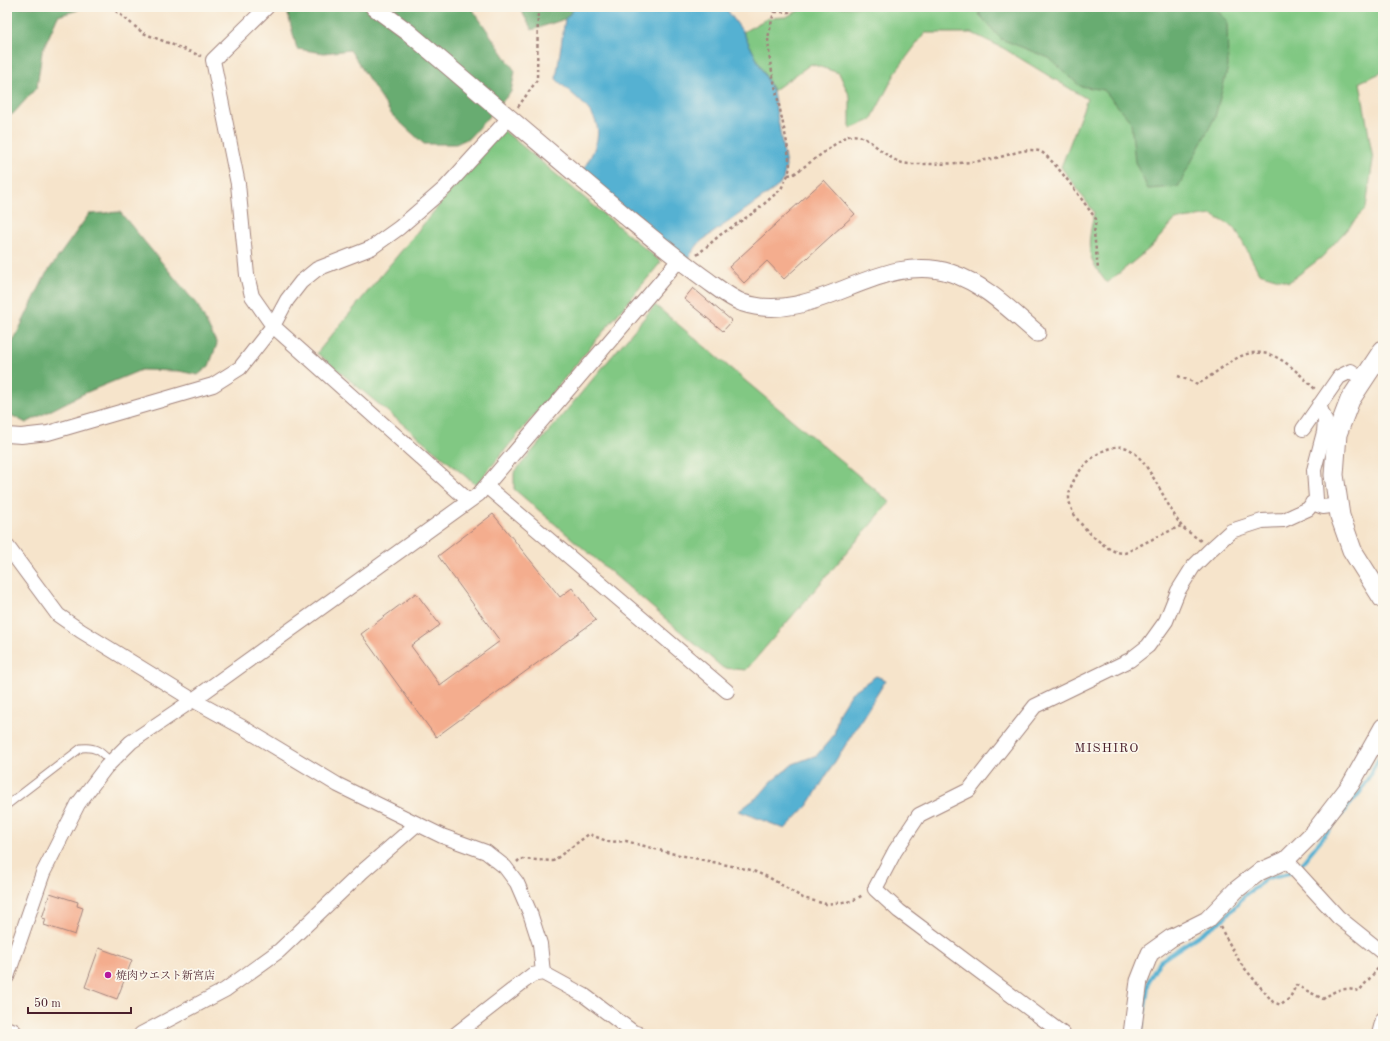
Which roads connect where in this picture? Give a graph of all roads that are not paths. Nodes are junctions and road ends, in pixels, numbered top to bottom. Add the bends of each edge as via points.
1 (267, 7) edge
2 (374, 7) edge
3 (509, 118) junction
4 (684, 264) junction
5 (273, 326) junction
6 (1037, 333) dead end
7 (1383, 350) edge
8 (1364, 380) junction
9 (1319, 405) junction
10 (1303, 429) dead end
11 (1331, 433) junction
12 (7, 435) edge
13 (486, 486) junction
14 (469, 501) junction
15 (1312, 503) junction
16 (1339, 505) junction
17 (9, 551) edge
18 (1383, 599) edge
19 (727, 691) dead end
20 (193, 700) junction
21 (1383, 727) edge
22 (111, 762) junction
23 (7, 805) edge
24 (417, 824) junction
25 (1286, 860) junction
26 (1383, 953) edge
27 (543, 973) junction
28 (7, 977) edge
29 (1383, 1018) edge
30 (7, 1033) edge
31 (11, 1034) edge
32 (141, 1034) edge
33 (456, 1034) edge
34 (639, 1034) edge
35 (1063, 1034) edge
36 (1132, 1034) edge
37 (1378, 1034) edge

1 - 5 street via 213,60 238,184 247,275 252,296
2 - 3 street via 408,32
3 - 4 street
3 - 5 street via 445,188 400,228 371,248 317,269 301,282 287,300
4 - 6 street via 742,303 775,308 796,306 890,273 930,268 950,272 971,281
4 - 13 street
5 - 12 street via 240,368 213,385 48,433
5 - 14 street
7 - 8 main road
8 - 9 street via 1351,371 1339,378
8 - 11 main road
9 - 10 street
9 - 11 street
11 - 15 street via 1314,470 1316,499
11 - 16 main road
13 - 14 street
13 - 19 street
14 - 20 street
15 - 16 street via 1323,507
15 - 35 street via 1308,509 1284,520 1262,521 1231,532 1211,549 1193,567 1178,591 1166,621 1148,646 1130,660 1035,706 970,790 919,815 895,851 875,889 899,911
16 - 18 main road via 1340,516 1352,550
17 - 20 street via 58,615
20 - 22 street via 131,742
20 - 24 street via 338,785
21 - 25 street via 1350,784 1314,832
22 - 23 lane via 99,749 82,748
22 - 28 street via 78,804 43,873
24 - 27 street via 486,852 508,870 517,883 540,944
24 - 32 street via 279,951 225,990
25 - 26 street via 1338,917
25 - 36 street via 1259,872 1236,890 1207,920 1171,938 1150,953 1139,981
27 - 33 street via 532,975
27 - 34 street via 585,996
29 - 37 street
30 - 31 highway

